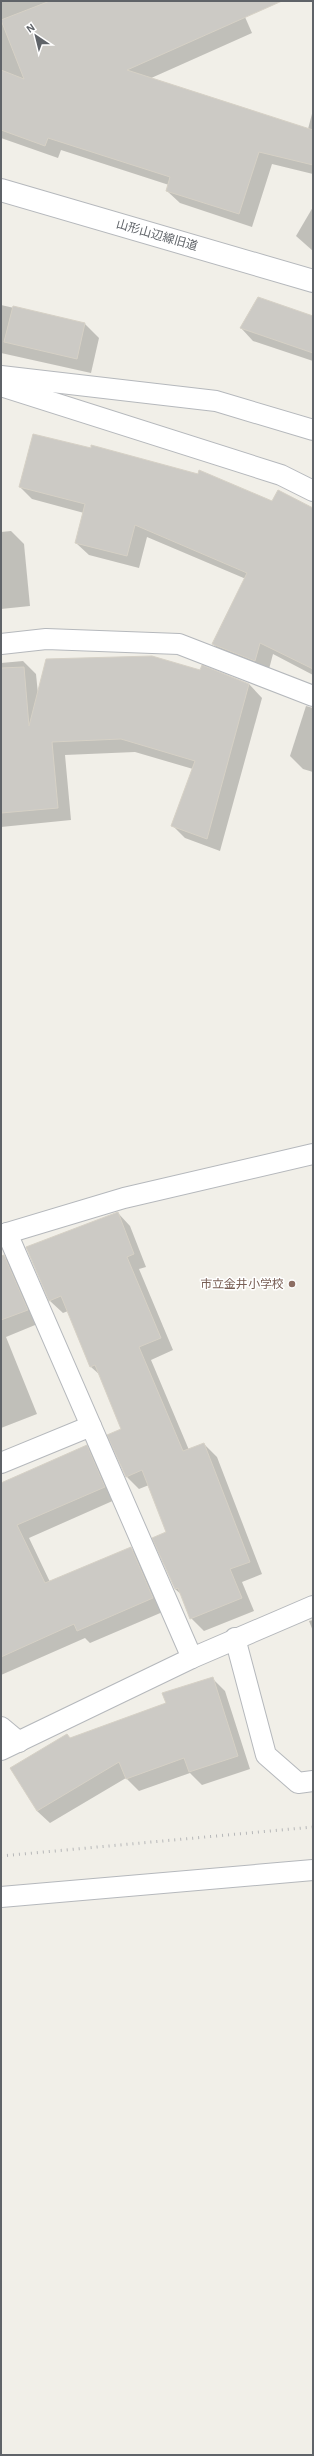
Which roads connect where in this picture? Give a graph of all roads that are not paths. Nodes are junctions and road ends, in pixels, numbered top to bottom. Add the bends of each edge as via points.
1 (1, 190) edge
2 (313, 281) edge
3 (1, 376) edge
4 (1, 386) edge
5 (313, 430) edge
6 (313, 491) edge
7 (1, 644) edge
8 (313, 696) edge
9 (313, 1154) edge
10 (4, 1234) edge
11 (91, 1426) junction
12 (1, 1464) edge
13 (313, 1606) edge
14 (235, 1638) junction
15 (192, 1658) junction
16 (1, 1728) edge
17 (20, 1742) junction
18 (1, 1750) edge
19 (313, 1781) edge
20 (313, 1870) edge
21 (1, 1897) edge

1 - 2 street, 山形山辺線旧道
3 - 5 lane via 216,400
4 - 6 lane via 281,475
7 - 8 lane via 46,639 179,644
9 - 10 lane via 124,1198
10 - 11 lane
11 - 12 lane
11 - 15 lane
13 - 14 lane
14 - 15 lane
14 - 19 lane via 266,1755 298,1783
15 - 17 lane
16 - 17 lane
17 - 18 lane
20 - 21 lane

